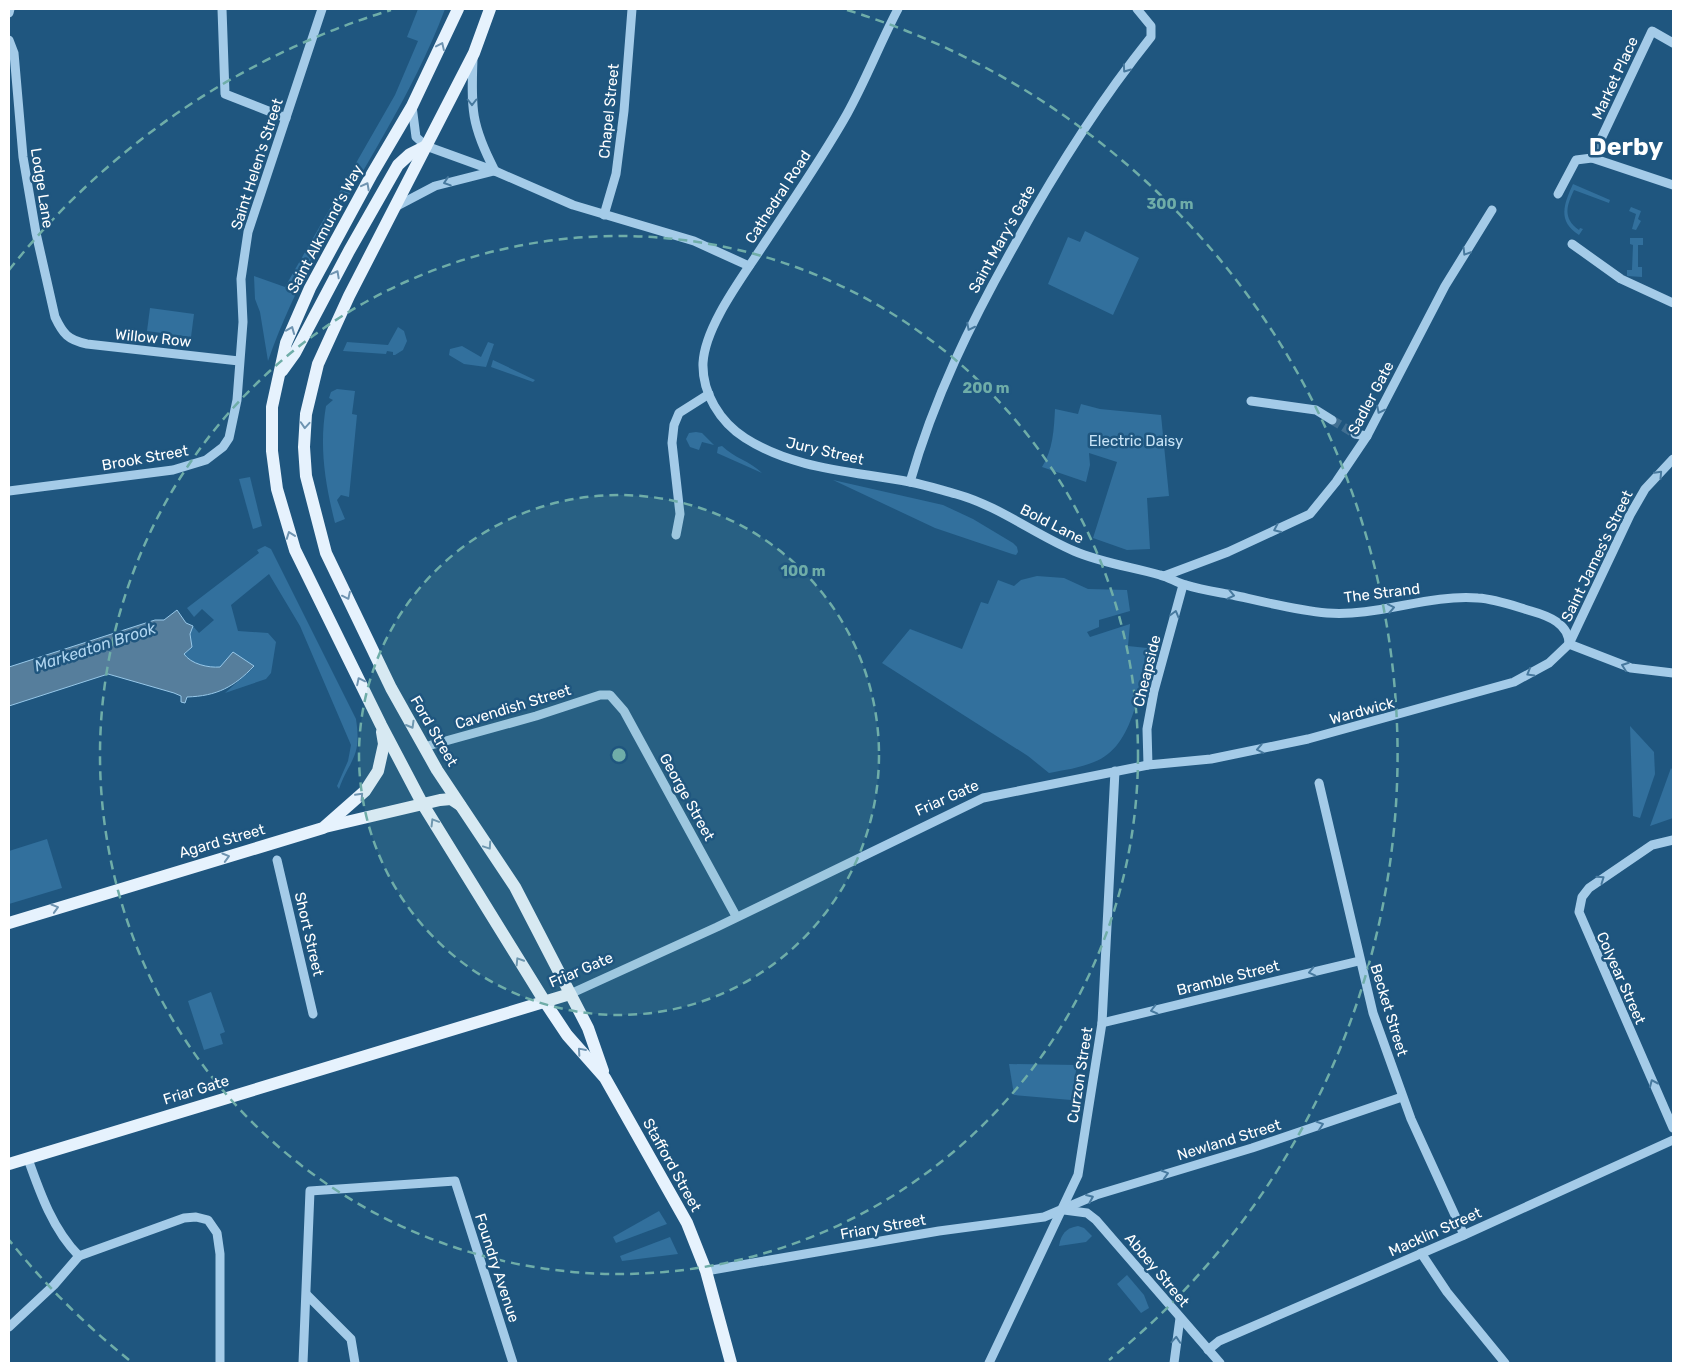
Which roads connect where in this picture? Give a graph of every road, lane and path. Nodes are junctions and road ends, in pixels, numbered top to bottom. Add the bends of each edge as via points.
1 (10, 9) edge
2 (222, 9) edge
3 (322, 9) edge
4 (458, 9) edge
5 (490, 9) edge
6 (632, 9) edge
7 (898, 9) edge
8 (1137, 9) edge
9 (9, 12) edge
10 (9, 40) edge
11 (1673, 43) edge
12 (474, 53) junction
13 (412, 106) junction
14 (286, 118) junction
15 (426, 146) junction
16 (1592, 158) junction
17 (495, 171) junction
18 (1673, 185) edge
19 (1558, 194) dead end
20 (396, 206) junction
21 (1492, 210) dead end
22 (604, 215) junction
23 (1572, 244) dead end
24 (749, 266) junction
25 (1673, 303) edge
26 (67, 336) joint
27 (239, 361) junction
28 (278, 377) junction
29 (710, 394) junction
30 (1251, 401) dead end
31 (1332, 420) tunnel mouth
32 (1355, 434) tunnel mouth
33 (1367, 436) junction
34 (1673, 459) edge
35 (910, 482) junction
36 (9, 491) edge
37 (676, 535) dead end
38 (1164, 576) junction
39 (1183, 585) junction
40 (1569, 644) junction
41 (1673, 673) edge
42 (610, 695) joint
43 (381, 725) junction
44 (424, 747) junction
45 (1148, 765) junction
46 (1115, 771) junction
47 (1319, 783) dead end
48 (422, 803) junction
49 (461, 805) junction
50 (323, 828) junction
51 (1673, 840) edge
52 (277, 860) dead end
53 (736, 916) junction
54 (9, 923) edge
55 (1359, 961) junction
56 (570, 994) junction
57 (545, 1002) junction
58 (313, 1014) dead end
59 (1102, 1022) junction
60 (605, 1078) junction
61 (1402, 1097) junction
62 (1673, 1128) edge
63 (1673, 1140) edge
64 (28, 1159) junction
65 (9, 1164) edge
66 (1064, 1210) junction
67 (1464, 1235) junction
68 (1421, 1253) junction
69 (79, 1256) junction
70 (706, 1271) junction
71 (307, 1295) junction
72 (1180, 1318) junction
73 (9, 1327) edge
74 (1208, 1350) junction
75 (220, 1363) edge
76 (302, 1363) edge
77 (355, 1363) edge
78 (513, 1363) edge
79 (731, 1363) edge
80 (989, 1363) edge
81 (1174, 1363) edge
82 (1220, 1363) edge
83 (1506, 1363) edge

1 - 9 street
2 - 14 street via 225,94
3 - 14 street, Saint Helen's Street
13 -> 4 main road, Saint Alkmund's Way
5 - 12 main road
6 - 22 street, Chapel Street via 616,174
7 - 24 street, Cathedral Road via 848,112
8 -> 35 street, Saint Mary's Gate via 1148,21 1151,36 1088,121 1057,170 984,300 941,391
10 - 26 street, Lodge Lane via 14,53 22,149 36,233 55,317
11 - 16 street, Market Place via 1652,31
12 - 15 main road
12 -> 17 street via 472,112 478,136
13 - 15 street via 416,137
28 -> 13 main road, Saint Alkmund's Way via 286,343 310,288
14 - 27 street, Saint Helen's Street via 248,232 241,279 243,322
15 - 17 street, Cathedral Road
15 - 20 main road
28 -> 15 main road via 295,353 348,251 398,165
16 - 18 street
16 - 19 street via 1576,160
17 -> 20 street via 435,186
17 - 22 street, Cathedral Road
20 -> 44 main road, Ford Street via 329,336 313,377 305,427 306,476 326,553 391,688
21 -> 33 street, Sadler Gate via 1444,286
22 - 24 street, Cathedral Road via 694,241
23 - 25 street via 1621,279
24 - 29 street, Jury Street via 720,314 704,355 704,375
26 - 27 street, Willow Row via 87,344
27 - 36 street, Brook Street via 237,400 229,438 206,460 170,470
43 -> 28 main road, Saint Alkmund's Way via 295,550 282,510 271,437
29 - 35 street, Jury Street via 728,425 754,443 782,456 814,466
29 - 37 street via 679,413 674,425 672,443 680,514
30 - 31 street via 1316,410
32 - 33 street
33 -> 38 street, Sadler Gate via 1310,514 1228,552
40 -> 34 street, Saint James's Street via 1630,515 1645,489
35 - 38 street, Bold Lane via 973,501 1077,552
38 - 39 street, Bold Lane
39 -> 40 street, The Strand via 1327,613 1370,612 1446,599 1478,598 1554,620 1569,636
45 -> 39 street, Cheapside via 1147,729 1154,691
41 -> 40 street via 1631,668
40 -> 45 street, Wardwick via 1548,663 1514,682 1413,712 1308,739 1211,759
42 - 44 street, Cavendish Street via 600,694 472,736
42 - 53 street, George Street via 624,711
43 - 48 main road
50 -> 43 main road, Agard Street via 358,798 378,771 384,744
44 - 49 main road, Ford Street
45 - 46 street, Friar Gate
46 - 53 street, Friar Gate via 1018,789 969,803
46 - 59 street, Curzon Street
47 - 55 street, Becket Street
48 - 49 main road via 450,799
48 - 50 main road
57 -> 48 main road
49 -> 56 main road, Ford Street via 515,887
54 -> 50 main road, Agard Street
62 -> 51 street, Colyear Street via 1579,913 1582,897 1589,888 1652,845
52 - 58 street, Short Street
53 - 56 street, Friar Gate
55 -> 59 street, Bramble Street
55 - 61 street, Becket Street
56 - 57 main road, Friar Gate
56 - 60 main road, Ford Street via 588,1028
60 -> 57 main road, Stafford Street via 567,1035
57 - 64 main road, Friar Gate
59 - 66 street, Curzon Street via 1078,1175
60 - 70 main road, Stafford Street via 687,1223
66 -> 61 street, Newland Street via 1096,1195 1252,1148
61 - 67 street, Becket Street
63 - 67 street, Macklin Street
64 - 65 main road, Friar Gate
64 - 69 street via 56,1225 66,1243
66 - 70 street, Friary Street via 1044,1217 939,1231
66 - 72 street, Abbey Street via 1087,1213 1096,1220
66 - 80 street, Curzon Street
67 - 68 street, Macklin Street
68 - 74 street, Macklin Street via 1219,1341
68 - 83 street via 1447,1292
69 - 73 street via 54,1285
69 - 75 street via 184,1218 208,1220 217,1233 220,1254
70 - 79 main road, Stafford Street
71 - 76 street
71 - 77 street via 351,1339
71 - 78 street, Foundry Avenue via 310,1191 455,1182
72 - 74 street, Abbey Street
81 -> 72 street
74 - 82 street, Abbey Street

